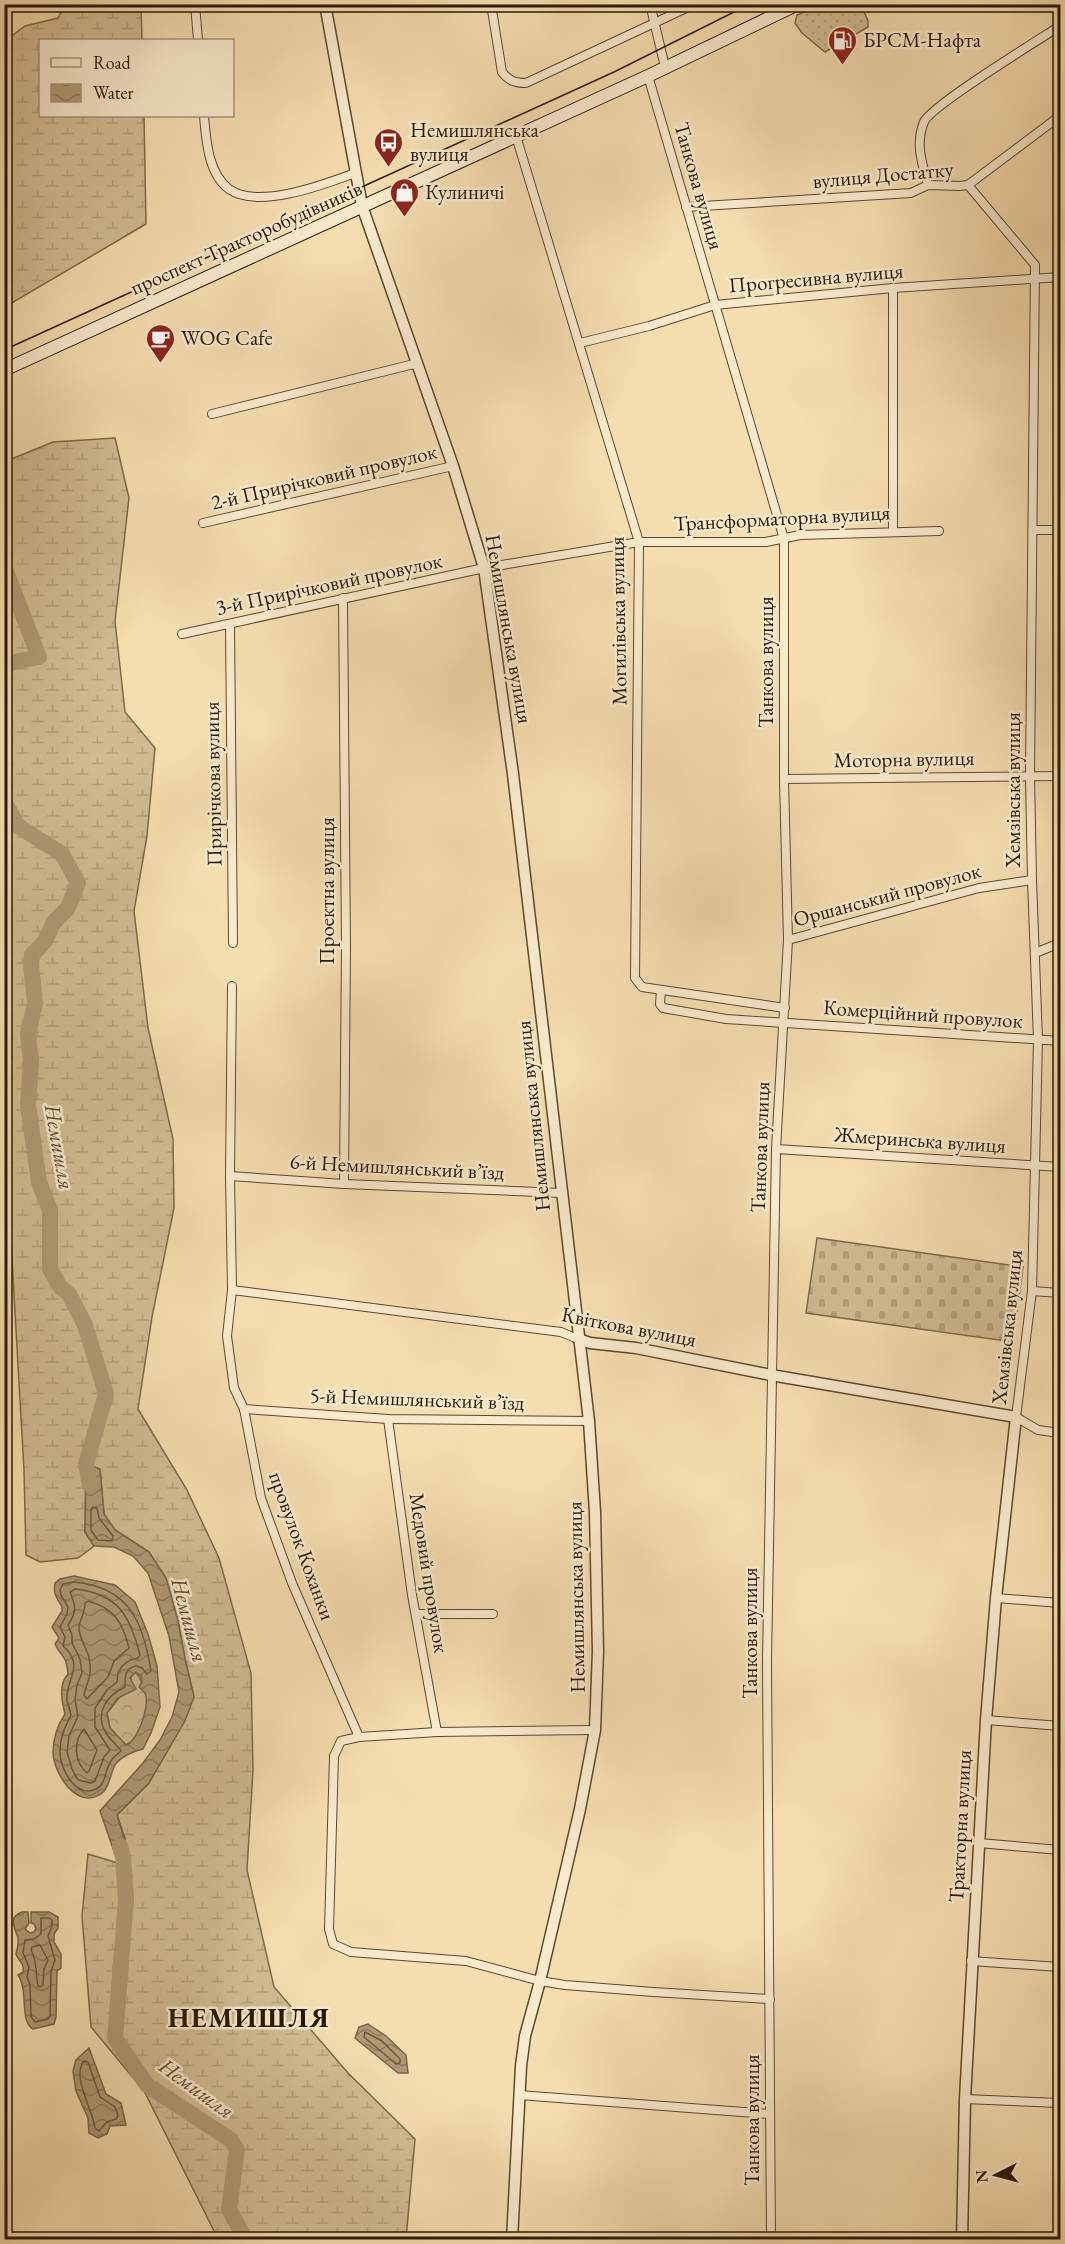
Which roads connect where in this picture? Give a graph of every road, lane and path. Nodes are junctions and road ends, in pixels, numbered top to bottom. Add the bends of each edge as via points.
1 (195, 4) edge
2 (325, 4) edge
3 (491, 4) edge
4 (650, 4) edge
5 (695, 4) edge
6 (798, 4) edge
7 (655, 24) junction
8 (1060, 26) edge
9 (198, 39) edge
10 (664, 67) junction
11 (648, 76) junction
12 (1060, 116) edge
13 (204, 117) edge
14 (516, 136) junction
15 (355, 173) junction
16 (928, 185) junction
17 (968, 185) junction
18 (363, 206) junction
19 (686, 207) junction
20 (1035, 277) junction
21 (1060, 277) edge
22 (893, 288) junction
23 (715, 305) junction
24 (580, 343) junction
25 (418, 363) junction
26 (4, 370) edge
27 (212, 414) dead end
28 (453, 466) junction
29 (203, 523) dead end
30 (1033, 530) junction
31 (1060, 530) edge
32 (893, 531) junction
33 (939, 531) dead end
34 (784, 539) junction
35 (639, 542) junction
36 (484, 568) junction
37 (343, 598) junction
38 (230, 624) junction
39 (182, 634) dead end
40 (1030, 776) junction
41 (1060, 776) edge
42 (784, 779) junction
43 (1032, 880) junction
44 (788, 939) junction
45 (233, 943) dead end
46 (1060, 943) edge
47 (1035, 953) junction
48 (232, 986) dead end
49 (661, 990) junction
50 (785, 1008) junction
51 (783, 1023) junction
52 (1038, 1040) junction
53 (1060, 1041) edge
54 (776, 1149) junction
55 (1034, 1166) junction
56 (1060, 1167) edge
57 (230, 1176) junction
58 (344, 1184) junction
59 (562, 1193) junction
60 (232, 1290) junction
61 (1032, 1291) junction
62 (1060, 1293) edge
63 (578, 1339) junction
64 (771, 1375) junction
65 (244, 1409) junction
66 (1016, 1417) junction
67 (388, 1419) junction
68 (589, 1421) junction
69 (1060, 1433) edge
70 (996, 1598) junction
71 (1060, 1603) edge
72 (416, 1614) junction
73 (493, 1614) dead end
74 (986, 1720) junction
75 (1060, 1726) edge
76 (595, 1730) junction
77 (437, 1732) junction
78 (359, 1737) junction
79 (979, 1843) junction
80 (1060, 1850) edge
81 (971, 1961) junction
82 (1060, 1967) edge
83 (540, 1981) junction
84 (770, 1999) junction
85 (519, 2095) junction
86 (965, 2099) junction
87 (1060, 2103) edge
88 (769, 2114) junction
89 (512, 2240) edge
90 (771, 2240) edge
91 (962, 2240) edge

1 - 9 street
2 - 15 street, Немишлянська вулиця
3 - 7 street via 502,72 512,82 526,83
4 - 7 street
5 - 7 street
6 - 10 main road, проспект Тракторобудівників
7 - 10 street
8 - 16 street via 925,118 919,153
10 - 11 main road, проспект Тракторобудівників
11 - 14 main road, проспект Тракторобудівників
11 - 19 street, Танкова вулиця
12 - 17 street, вулиця Достатку
13 - 15 street via 212,164 228,189 238,193 295,194
14 - 18 main road, проспект Тракторобудівників
14 - 24 street, Могилівська вулиця
15 - 18 street, Немишлянська вулиця
16 - 17 street, вулиця Достатку
16 - 19 street, вулиця Достатку via 910,193
17 - 20 street, Хемзівська вулиця via 1035,265
18 - 25 street, Немишлянська вулиця
18 - 26 main road, проспект Тракторобудівників
19 - 23 street, Танкова вулиця
20 - 21 street, Прогресивна вулиця
20 - 22 street, Прогресивна вулиця
20 - 30 street, Хемзівська вулиця
22 - 23 street, Прогресивна вулиця
22 - 32 street
23 - 24 street, Прогресивна вулиця
23 - 34 street, Танкова вулиця
24 - 35 street, Могилівська вулиця
25 - 27 street
25 - 28 street, Немишлянська вулиця
28 - 29 street, 2-й Прирічковий провулок
28 - 36 street, Немишлянська вулиця
30 - 31 street
30 - 40 street, Хемзівська вулиця
32 - 33 street, Трансформаторна вулиця
32 - 34 street, Трансформаторна вулиця
34 - 35 street, Трансформаторна вулиця
34 - 42 street, Танкова вулиця
35 - 36 street, Трансформаторна вулиця
35 - 49 street, Могилівська вулиця via 635,978 642,987
36 - 37 street, 3-й Прирічковий провулок
36 - 59 street, Немишлянська вулиця via 513,774
37 - 38 street, 3-й Прирічковий провулок
37 - 58 street, Проектна вулиця
38 - 39 street, 3-й Прирічковий провулок
38 - 45 street, Прирічкова вулиця
40 - 41 street, Моторна вулиця
40 - 42 street, Моторна вулиця
40 - 43 street, Хемзівська вулиця
42 - 44 street, Танкова вулиця
43 - 44 street, Оршанський провулок via 979,888
43 - 47 street, Хемзівська вулиця
44 - 50 street, Танкова вулиця
46 - 47 street
47 - 52 street, Хемзівська вулиця
48 - 57 street
49 - 50 street
49 - 51 street, Комерційний провулок via 663,1008 726,1019
50 - 51 street, Танкова вулиця
51 - 52 street, Комерційний провулок
51 - 54 street, Танкова вулиця
52 - 53 street, Комерційний провулок
52 - 55 street, Хемзівська вулиця
54 - 55 street, Жмеринська вулиця
54 - 64 street, Танкова вулиця
55 - 56 street, Жмеринська вулиця
55 - 61 street, Хемзівська вулиця
57 - 58 street, 6-й Немишлянський в’їзд
57 - 60 street
58 - 59 street, 6-й Немишлянський в’їзд
59 - 63 street, Немишлянська вулиця
60 - 63 street, Квіткова вулиця via 561,1332
60 - 65 street, провулок Коханки via 226,1336 234,1388
61 - 62 street
61 - 66 street, Хемзівська вулиця
63 - 64 street, Квіткова вулиця
63 - 68 street, Немишлянська вулиця
64 - 66 street, Квіткова вулиця
64 - 84 street, Танкова вулиця via 767,1661
65 - 67 street, 5-й Немишлянський в’їзд
65 - 78 street, провулок Коханки via 261,1498 292,1583
66 - 69 street via 1038,1430
66 - 70 street, Тракторна вулиця
67 - 68 street, 5-й Немишлянський в’їзд
67 - 72 street, Медовий провулок
68 - 76 street, Немишлянська вулиця via 596,1512
70 - 71 street
70 - 74 street, Тракторна вулиця
72 - 73 street
72 - 77 street, Медовий провулок
74 - 75 street
74 - 79 street, Тракторна вулиця
76 - 77 street
76 - 83 street, Немишлянська вулиця
77 - 78 street
78 - 83 street via 341,1741 334,1756 329,1929 333,1944 351,1952 466,1961
79 - 80 street
79 - 81 street, Тракторна вулиця
81 - 82 street
81 - 86 street, Тракторна вулиця
83 - 84 street via 642,1992
83 - 85 street, Немишлянська вулиця via 525,2036
84 - 88 street, Танкова вулиця
85 - 88 street
85 - 89 street, Немишлянська вулиця
86 - 87 street
86 - 91 street, Тракторна вулиця
88 - 90 street, Танкова вулиця

